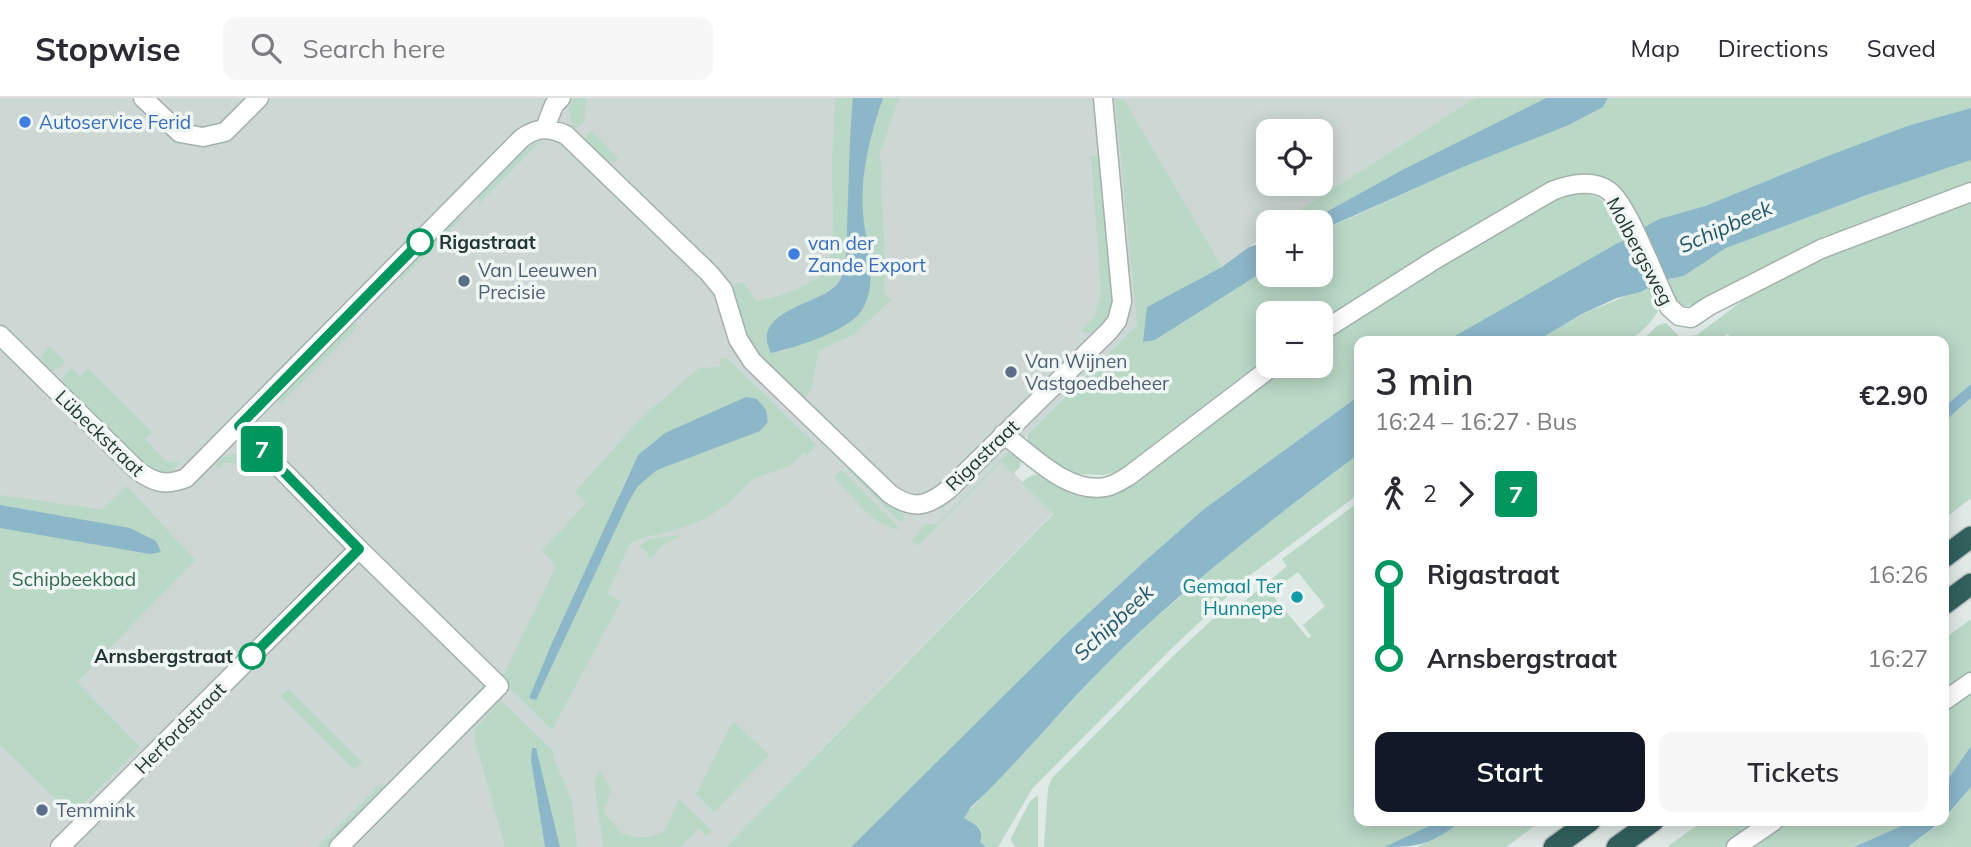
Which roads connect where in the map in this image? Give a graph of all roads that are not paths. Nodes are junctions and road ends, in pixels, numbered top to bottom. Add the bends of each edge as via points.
1 (143, 98) edge
2 (259, 98) edge
3 (561, 98) edge
4 (1103, 98) edge
5 (545, 128) junction
6 (1971, 192) edge
7 (1333, 324) edge
8 (0, 335) edge
9 (1257, 378) edge
10 (239, 426) junction
11 (1003, 434) junction
12 (1971, 537) edge
13 (359, 549) junction
14 (1949, 553) edge
15 (1971, 584) edge
16 (1949, 600) edge
17 (1971, 682) edge
18 (1949, 697) edge
19 (1583, 826) edge
20 (1646, 826) edge
21 (1767, 826) edge
22 (60, 847) edge
23 (339, 847) edge
24 (1554, 847) edge
25 (1617, 847) edge
26 (1736, 847) edge

1 - 2 street via 180,133 204,137 225,132
3 - 5 street
4 - 11 street, Rigastraat via 1120,312 1109,331
5 - 10 street, Lübeckstraat via 522,138
5 - 11 street, Rigastraat via 566,135 709,273 723,290 738,339 752,361 890,494 904,503 934,500
6 - 7 street, Molbergsweg via 1821,249 1691,318 1673,312 1612,194 1588,185 1566,186 1436,259
8 - 10 street, Lübeckstraat via 149,480 162,484 186,478
9 - 11 street via 1109,487 1081,486 1066,479
10 - 13 street
12 - 14 highway
13 - 22 street, Herfordstraat
13 - 23 street via 499,686
15 - 16 highway
17 - 18 street
19 - 24 highway
20 - 25 highway
21 - 26 street

